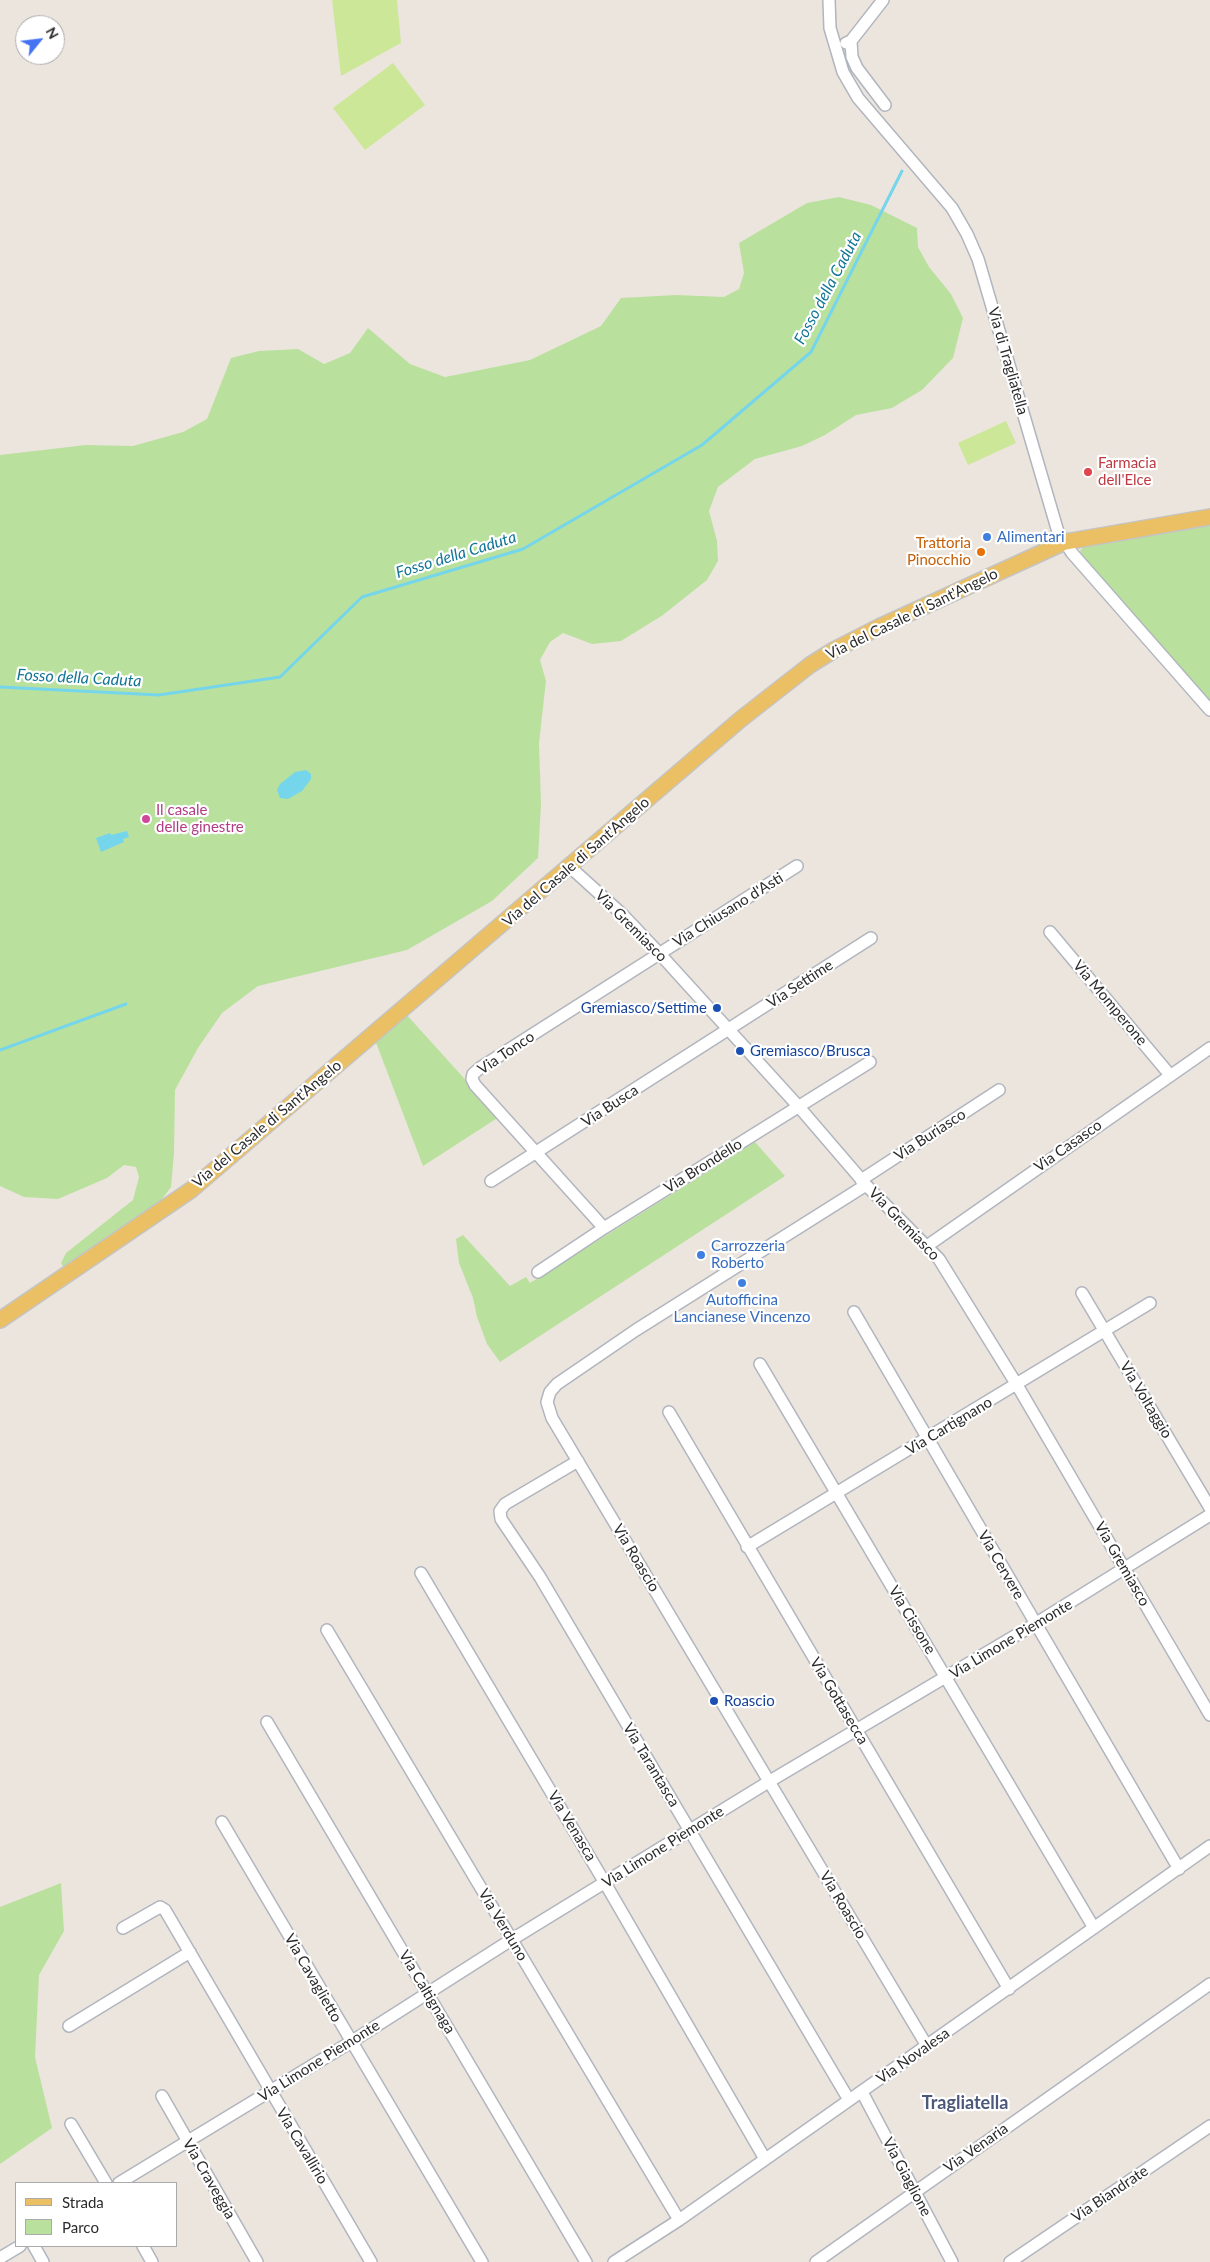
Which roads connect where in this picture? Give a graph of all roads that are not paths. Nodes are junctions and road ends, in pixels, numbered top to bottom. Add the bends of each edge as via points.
1 (829, 0) edge
2 (883, 0) edge
3 (851, 41) junction
4 (835, 48) junction
5 (885, 105) dead end
6 (1210, 516) edge
7 (1065, 542) junction
8 (1210, 710) edge
9 (797, 866) dead end
10 (570, 867) junction
11 (1050, 932) dead end
12 (871, 938) dead end
13 (659, 953) junction
14 (728, 1030) junction
15 (1210, 1048) edge
16 (870, 1062) dead end
17 (1170, 1075) junction
18 (999, 1090) dead end
19 (799, 1107) junction
20 (536, 1153) junction
21 (490, 1181) dead end
22 (863, 1183) junction
23 (604, 1228) junction
24 (927, 1246) junction
25 (538, 1272) dead end
26 (1082, 1292) dead end
27 (1150, 1304) dead end
28 (854, 1312) dead end
29 (0, 1320) edge
30 (1106, 1331) junction
31 (760, 1364) dead end
32 (1017, 1385) junction
33 (669, 1412) dead end
34 (927, 1440) junction
35 (578, 1461) junction
36 (838, 1493) junction
37 (1210, 1508) edge
38 (1210, 1515) edge
39 (747, 1547) junction
40 (1126, 1569) junction
41 (421, 1573) dead end
42 (1035, 1624) junction
43 (327, 1630) dead end
44 (946, 1678) junction
45 (1210, 1715) edge
46 (267, 1722) dead end
47 (856, 1730) junction
48 (770, 1781) junction
49 (222, 1822) dead end
50 (691, 1831) junction
51 (1210, 1846) edge
52 (1179, 1869) junction
53 (605, 1883) junction
54 (124, 1928) dead end
55 (1094, 1928) junction
56 (511, 1940) junction
57 (190, 1952) junction
58 (1210, 1984) edge
59 (1009, 1989) junction
60 (427, 1994) junction
61 (69, 2026) dead end
62 (351, 2042) junction
63 (926, 2046) junction
64 (270, 2092) junction
65 (862, 2092) junction
66 (162, 2096) dead end
67 (849, 2100) junction
68 (71, 2124) dead end
69 (1210, 2126) edge
70 (188, 2142) junction
71 (765, 2159) junction
72 (105, 2182) edge
73 (121, 2182) edge
74 (914, 2192) junction
75 (680, 2220) junction
76 (18, 2247) edge
77 (35, 2247) edge
78 (144, 2247) edge
79 (0, 2258) edge
80 (43, 2262) edge
81 (152, 2262) edge
82 (257, 2262) edge
83 (371, 2262) edge
84 (482, 2262) edge
85 (586, 2262) edge
86 (614, 2262) edge
87 (816, 2262) edge
88 (952, 2262) edge
89 (1010, 2262) edge

1 - 4 street, Via di Tragliatella via 828,14
2 - 3 street
3 - 4 street
3 - 5 street via 857,68
4 - 7 street, Via di Tragliatella via 842,72 858,98 935,186 967,234 978,259 1058,532
6 - 7 main road, Via del Casale di Sant'Angelo
7 - 8 street, Via di Tragliatella
7 - 10 main road, Via del Casale di Sant'Angelo via 878,627 810,665 741,719
9 - 13 street, Via Chiusano d'Asti
10 - 13 street, Via Gremiasco
10 - 29 main road, Via del Casale di Sant'Angelo via 191,1190
11 - 17 street, Via Momperone
12 - 14 street, Via Settime
13 - 14 street, Via Gremiasco
13 - 20 street, Via Tonco via 473,1074 475,1085
14 - 19 street, Via Gremiasco
14 - 20 street, Via Busca
15 - 17 street, Via Casasco
16 - 19 street, Via Brondello
17 - 24 street, Via Casasco
18 - 22 street, Via Buriasco
19 - 22 street, Via Gremiasco
19 - 23 street, Via Brondello
20 - 21 street, Via Busca
20 - 23 street, Via Tonco
22 - 24 street, Via Gremiasco
22 - 35 street, Via Roascio via 646,1323 554,1387 547,1398 548,1410
23 - 25 street, Via Brondello
24 - 32 street, Via Gremiasco via 944,1265
26 - 30 street, Via Voltaggio
27 - 30 street, Via Cartignano
28 - 34 street, Via Cervere
30 - 32 street, Via Cartignano
30 - 37 street, Via Voltaggio
31 - 36 street, Via Cissone
32 - 34 street, Via Cartignano
32 - 40 street, Via Gremiasco
33 - 39 street, Via Gottasecca
34 - 36 street, Via Cartignano
34 - 42 street, Via Cervere
35 - 48 street, Via Roascio
35 - 50 street, Via Tarantasca via 507,1503 500,1515
36 - 39 street, Via Cartignano
36 - 44 street, Via Cissone
38 - 40 street, Via Limone Piemonte
39 - 47 street, Via Gottasecca
40 - 42 street, Via Limone Piemonte
40 - 45 street, Via Gremiasco
41 - 53 street, Via Venasca
42 - 44 street, Via Limone Piemonte
42 - 52 street, Via Cervere
43 - 56 street, Via Verduno
44 - 47 street, Via Limone Piemonte
44 - 55 street, Via Cissone
46 - 60 street, Via Caltignaga
47 - 48 street, Via Limone Piemonte
47 - 59 street, Via Gottasecca
48 - 50 street, Via Limone Piemonte
48 - 63 street, Via Roascio
49 - 62 street, Via Cavaglietto
50 - 53 street, Via Limone Piemonte
50 - 67 street, Via Tarantasca
51 - 52 street, Via Novalesa
52 - 55 street, Via Novalesa
53 - 56 street, Via Limone Piemonte
53 - 71 street, Via Venasca
54 - 57 street, Via Cavallirio via 160,1907 166,1910
55 - 59 street, Via Novalesa
56 - 60 street, Via Limone Piemonte
56 - 75 street, Via Verduno
57 - 61 street
57 - 64 street, Via Cavallirio
58 - 74 street, Via Venaria
59 - 63 street, Via Novalesa
60 - 62 street, Via Limone Piemonte
60 - 85 street, Via Caltignaga
62 - 64 street, Via Limone Piemonte
62 - 84 street, Via Cavaglietto
63 - 65 street, Via Novalesa
64 - 70 street, Via Limone Piemonte
64 - 83 street, Via Cavallirio
65 - 67 street, Via Novalesa
65 - 74 street, Via Giaglione
66 - 70 street, Via Craveggia
67 - 71 street, Via Novalesa
68 - 72 street
69 - 89 street, Via Biandrate
70 - 73 street, Via Limone Piemonte
70 - 82 street, Via Craveggia
71 - 75 street, Via Novalesa
74 - 87 street, Via Venaria
74 - 88 street, Via Giaglione
75 - 86 street, Via Novalesa
76 - 79 street
77 - 80 street
78 - 81 street

